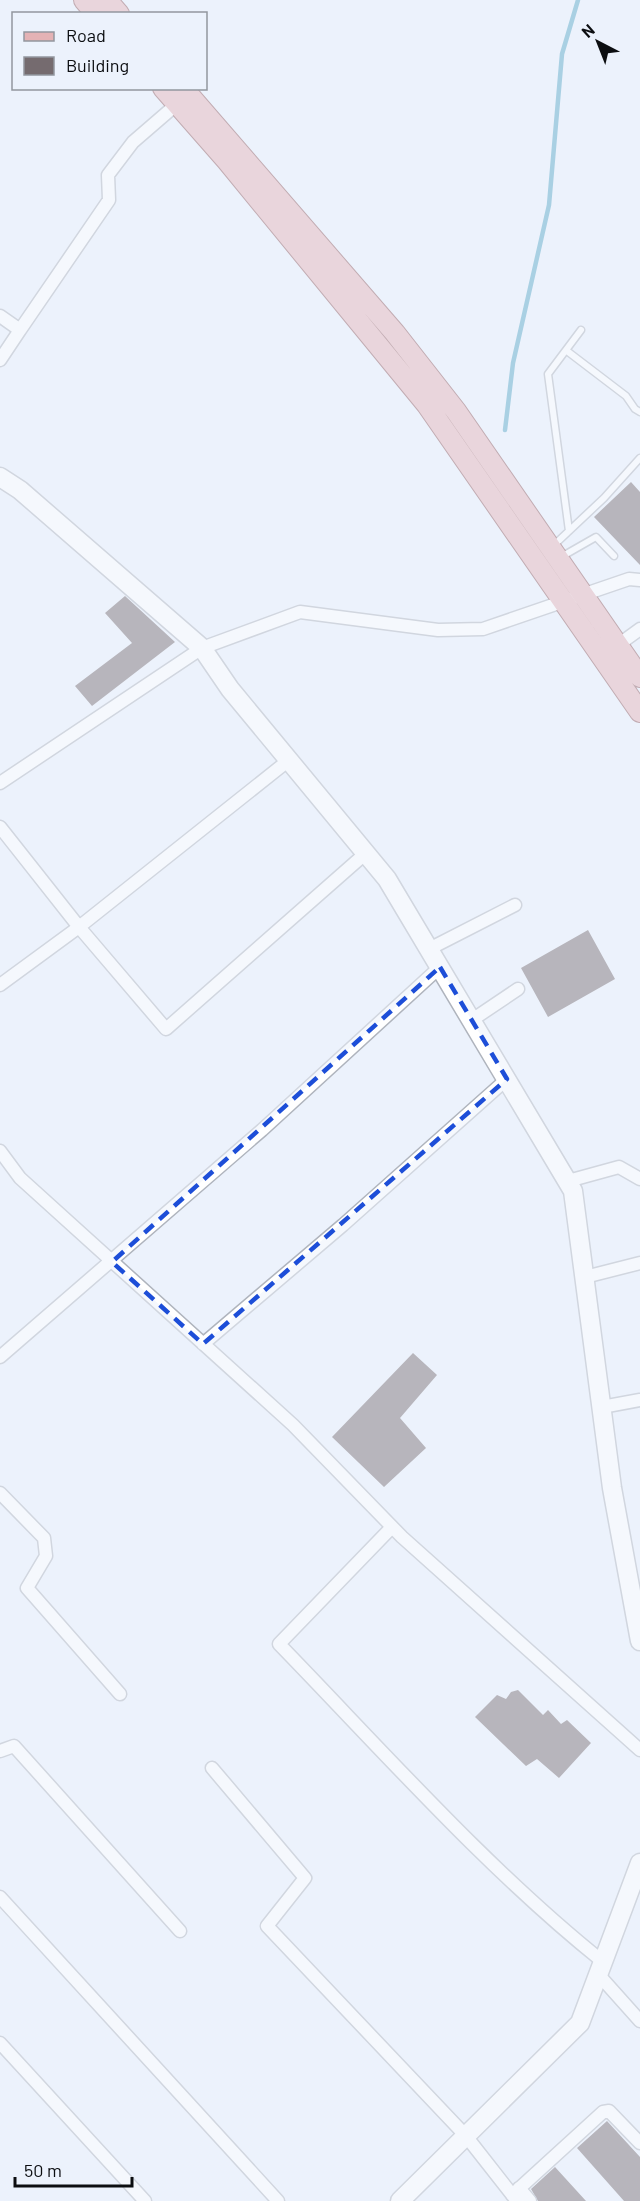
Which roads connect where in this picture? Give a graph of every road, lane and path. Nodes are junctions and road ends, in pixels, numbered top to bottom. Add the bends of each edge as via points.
1 (84, 0) edge
2 (107, 0) edge
3 (94, 12) edge
4 (117, 12) edge
5 (180, 96) edge
6 (0, 316) edge
7 (20, 330) junction
8 (580, 330) dead end
9 (567, 351) junction
10 (0, 360) edge
11 (640, 412) edge
12 (640, 458) edge
13 (0, 477) edge
14 (569, 531) junction
15 (554, 553) junction
16 (614, 556) dead end
17 (640, 580) edge
18 (582, 594) junction
19 (562, 600) junction
20 (640, 628) edge
21 (618, 645) junction
22 (202, 648) junction
23 (640, 677) edge
24 (640, 712) edge
25 (289, 760) junction
26 (0, 783) edge
27 (0, 828) edge
28 (366, 853) junction
29 (515, 905) dead end
30 (79, 927) junction
31 (429, 949) junction
32 (440, 967) junction
33 (0, 986) edge
34 (519, 989) dead end
35 (472, 1020) junction
36 (507, 1078) junction
37 (0, 1151) edge
38 (640, 1179) edge
39 (568, 1181) junction
40 (112, 1262) junction
41 (640, 1263) edge
42 (585, 1277) junction
43 (203, 1344) junction
44 (0, 1357) edge
45 (640, 1400) edge
46 (602, 1407) junction
47 (0, 1493) edge
48 (392, 1527) junction
49 (640, 1641) edge
50 (120, 1694) dead end
51 (640, 1750) edge
52 (0, 1751) edge
53 (212, 1768) dead end
54 (640, 1863) edge
55 (0, 1897) edge
56 (180, 1931) dead end
57 (600, 1968) junction
58 (640, 2021) edge
59 (0, 2043) edge
60 (466, 2136) junction
61 (640, 2143) edge
62 (516, 2195) edge
63 (145, 2201) edge
64 (278, 2201) edge
65 (400, 2201) edge
66 (530, 2201) edge

1 - 3 main road
2 - 4 main road
5 - 7 street via 133,141 108,175 109,200
5 - 15 main road via 395,333 456,411
5 - 19 main road via 227,161 427,405
6 - 7 street
7 - 10 street
8 - 9 lane
9 - 11 lane via 626,396
9 - 14 lane via 548,374
12 - 14 lane
13 - 22 street via 20,490
14 - 15 lane
15 - 16 lane via 596,537
15 - 18 main road
17 - 18 street via 629,579
18 - 19 street
18 - 21 main road
19 - 22 street via 483,629 438,630 300,612
19 - 24 main road
20 - 21 street
21 - 23 main road
22 - 25 street via 230,689
22 - 26 street
25 - 28 street
25 - 30 street
27 - 30 street
28 - 30 street via 166,1029
28 - 31 street via 387,879
29 - 31 street
30 - 33 street
31 - 32 street
32 - 35 street
32 - 40 street
34 - 35 street
35 - 36 street
36 - 39 street
36 - 43 street via 344,1226
37 - 40 street via 20,1178
38 - 39 street via 619,1167
39 - 42 street via 573,1191
40 - 43 street
40 - 44 street
41 - 42 street
42 - 46 street
43 - 48 street via 293,1425
45 - 46 street
46 - 49 street via 612,1488
47 - 50 street via 44,1538 46,1556 27,1588
48 - 51 street
48 - 57 street via 279,1644
52 - 56 street via 14,1746
53 - 60 street via 305,1878 267,1926
54 - 57 street
55 - 64 street
57 - 58 street
57 - 60 street via 580,2023
59 - 63 street
60 - 62 street
60 - 65 street
61 - 62 street via 615,2115 603,2112
62 - 66 street

